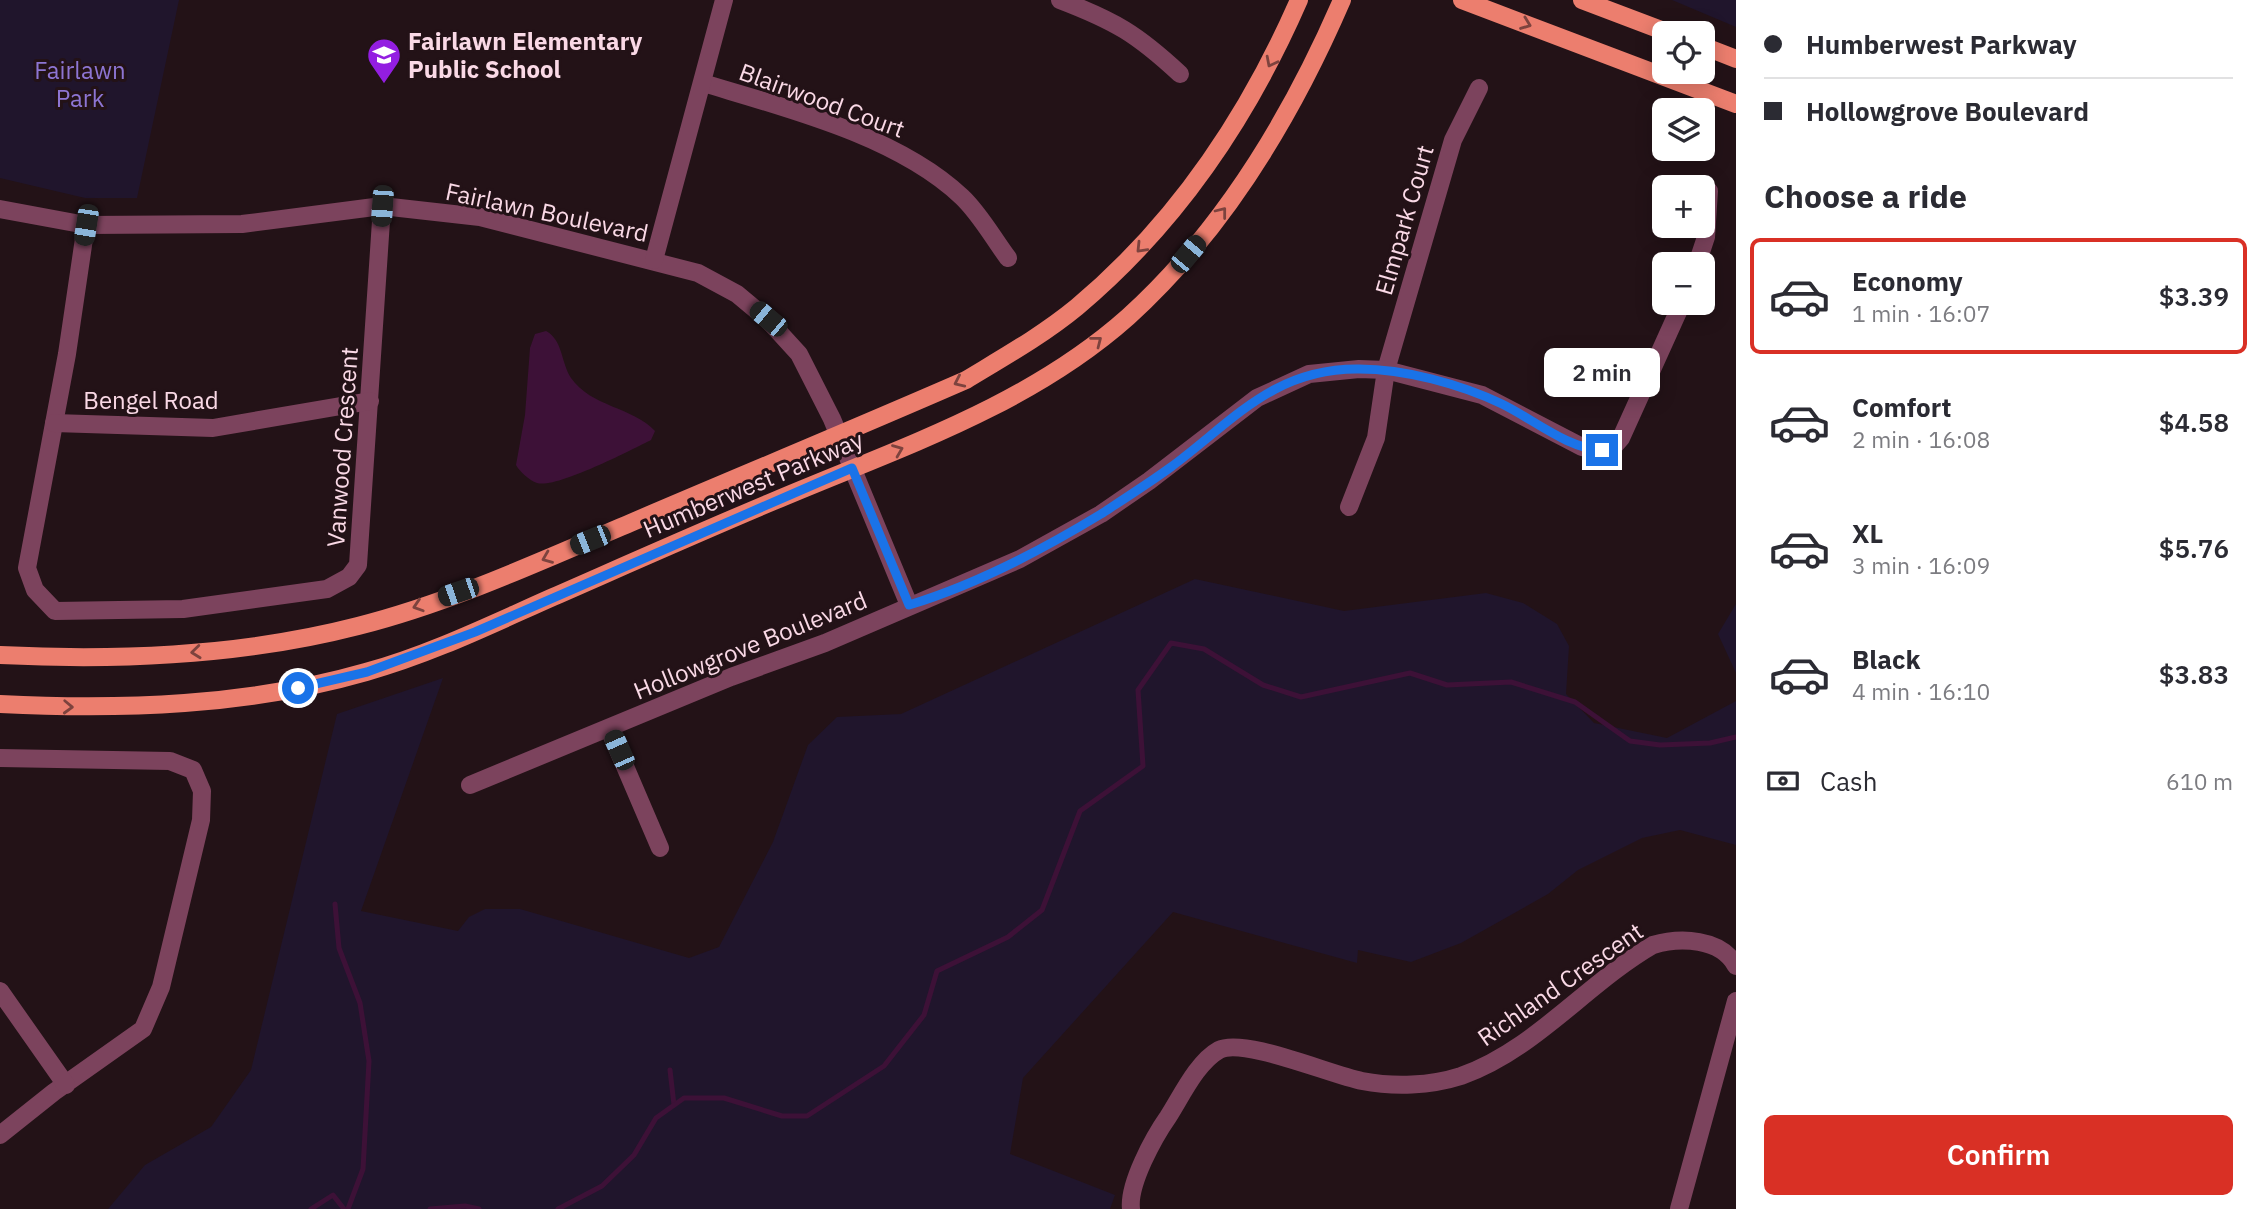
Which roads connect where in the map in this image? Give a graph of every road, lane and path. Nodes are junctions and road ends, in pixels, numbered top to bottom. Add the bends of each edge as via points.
1 (724, 0) edge
2 (1060, 0) edge
3 (1299, 0) edge
4 (1342, 0) edge
5 (1462, 0) edge
6 (1582, 0) edge
7 (1652, 26) edge
8 (1715, 51) edge
9 (1736, 59) edge
10 (1180, 74) dead end
11 (703, 83) junction
12 (1479, 88) dead end
13 (1736, 104) edge
14 (382, 206) junction
15 (0, 209) edge
16 (86, 225) junction
17 (1008, 258) dead end
18 (654, 260) junction
19 (1677, 315) edge
20 (1386, 370) junction
21 (370, 401) junction
22 (54, 423) junction
23 (837, 433) junction
24 (852, 468) junction
25 (1349, 507) dead end
26 (909, 605) junction
27 (0, 655) edge
28 (0, 704) edge
29 (609, 729) junction
30 (0, 758) edge
31 (470, 785) dead end
32 (660, 848) dead end
33 (1736, 966) edge
34 (0, 991) edge
35 (1736, 1001) edge
36 (66, 1085) junction
37 (0, 1135) edge
38 (1131, 1209) edge
39 (1679, 1209) edge

1 - 11 street
2 - 10 street via 1135,34
3 -> 23 main road, Humberwest Parkway via 1265,75 1236,124 1169,218 1129,260 1033,339 966,380
24 -> 4 main road, Humberwest Parkway via 951,428 1059,372 1127,317 1204,234 1266,151
5 -> 13 main road
6 - 7 main road
8 - 9 main road
11 - 17 street, Blairwood Court via 797,111 897,151 961,197
11 - 18 street
12 - 20 street, Elmpark Court via 1453,140
14 - 16 street, Fairlawn Boulevard via 242,225
14 - 18 street, Fairlawn Boulevard via 480,217
14 - 21 street, Vanwood Crescent
15 - 16 street, Fairlawn Boulevard
16 - 22 street, Vanwood Crescent
18 - 23 street, Fairlawn Boulevard via 715,282 768,319 799,354
19 - 20 street, Hollowgrove Boulevard via 1621,438 1602,450 1582,447 1482,395
20 - 25 street, Elmpark Court via 1376,438
20 - 26 street, Hollowgrove Boulevard via 1309,374 1257,398 1172,466 1101,514 1020,559
21 - 22 street, Bengel Road via 213,428
21 - 22 street, Vanwood Crescent via 358,565 349,577 327,589 183,609 55,611 35,590 27,568
23 - 24 street, Fairlawn Boulevard
23 -> 27 main road, Humberwest Parkway via 483,584 358,626 190,653 102,658
24 - 26 street, Fairlawn Boulevard
28 -> 24 main road, Humberwest Parkway via 120,707 217,699 298,688 367,672 475,632
26 - 29 street, Hollowgrove Boulevard
29 - 31 street, Hollowgrove Boulevard
29 - 32 street
30 - 36 street via 170,761 193,770 202,791 201,820 161,987 143,1029
33 - 38 street, Richland Crescent via 1725,951 1714,946 1679,940 1653,945 1502,1056 1459,1076 1429,1083 1360,1081 1246,1047 1220,1049 1206,1061 1154,1136
34 - 36 street
35 - 39 street
36 - 37 street

